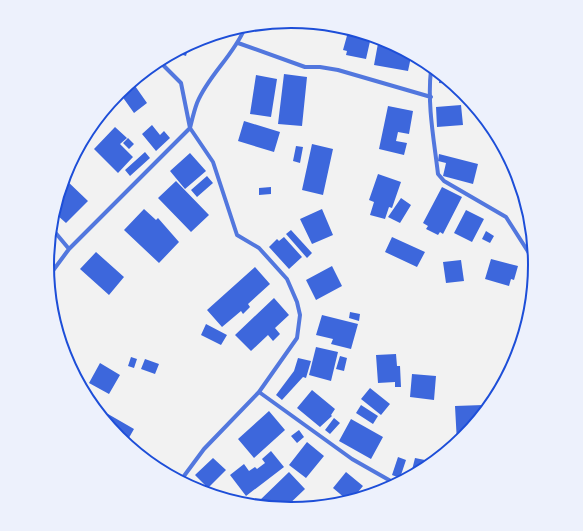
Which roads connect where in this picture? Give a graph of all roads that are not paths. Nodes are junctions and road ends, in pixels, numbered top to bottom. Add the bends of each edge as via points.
1 (242, 34) edge
2 (238, 43) junction
3 (164, 66) edge
4 (431, 73) edge
5 (431, 97) junction
6 (190, 128) junction
7 (56, 234) edge
8 (69, 249) junction
9 (528, 252) edge
10 (54, 269) edge
11 (258, 392) junction
12 (183, 477) edge
13 (391, 481) edge

1 - 2 street
2 - 5 street via 305,68 338,70
2 - 6 street via 197,103
3 - 6 street via 181,82
4 - 5 street
5 - 9 street via 438,174 441,179 506,218
6 - 8 street
6 - 11 street via 213,162 237,235 260,248 287,279 297,302 300,315 297,338
7 - 8 street
8 - 10 street
11 - 12 street via 204,449
11 - 13 street via 352,459

